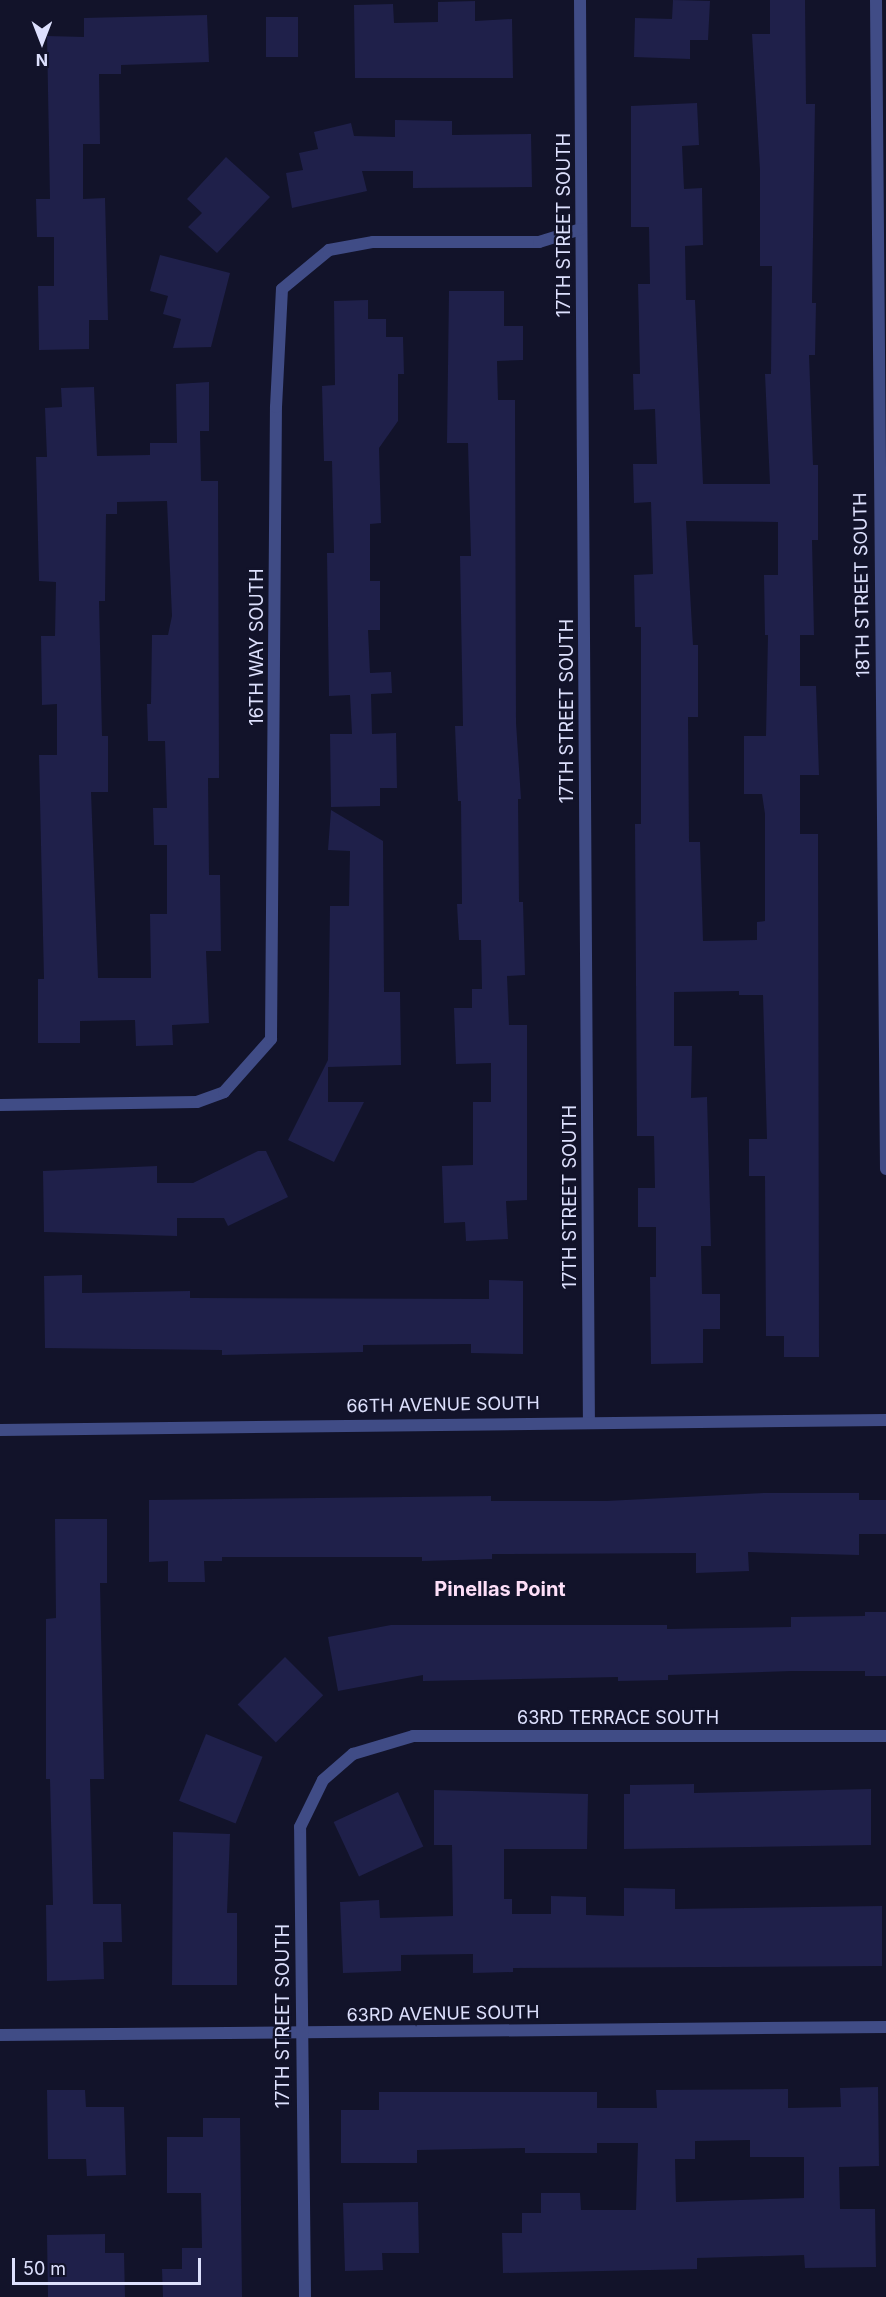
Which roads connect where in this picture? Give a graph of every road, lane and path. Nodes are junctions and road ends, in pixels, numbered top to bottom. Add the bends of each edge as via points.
1 (580, 0) edge
2 (876, 0) edge
3 (881, 222) edge
4 (581, 229) junction
5 (0, 1105) edge
6 (886, 1110) edge
7 (886, 1169) edge
8 (886, 1420) edge
9 (589, 1421) junction
10 (0, 1430) edge
11 (886, 1736) edge
12 (353, 1754) joint
13 (886, 2027) edge
14 (301, 2034) junction
15 (0, 2035) edge
16 (305, 2297) edge

1 - 4 street, 17TH STREET SOUTH
2 - 3 street, 18TH STREET SOUTH
3 - 6 street, 18TH STREET SOUTH
4 - 5 street, 16TH WAY SOUTH via 539,242 373,242 329,250 282,289 276,407 271,1039 224,1092 197,1102
4 - 9 street, 17TH STREET SOUTH
6 - 7 street, 18TH STREET SOUTH
8 - 9 street, 66TH AVENUE SOUTH
9 - 10 street, 66TH AVENUE SOUTH
11 - 12 street, 63RD TERRACE SOUTH via 413,1736
12 - 14 street, 17TH STREET SOUTH via 323,1780 300,1827
13 - 14 street, 63RD AVENUE SOUTH
14 - 15 street, 63RD AVENUE SOUTH
14 - 16 street, 17TH STREET SOUTH

